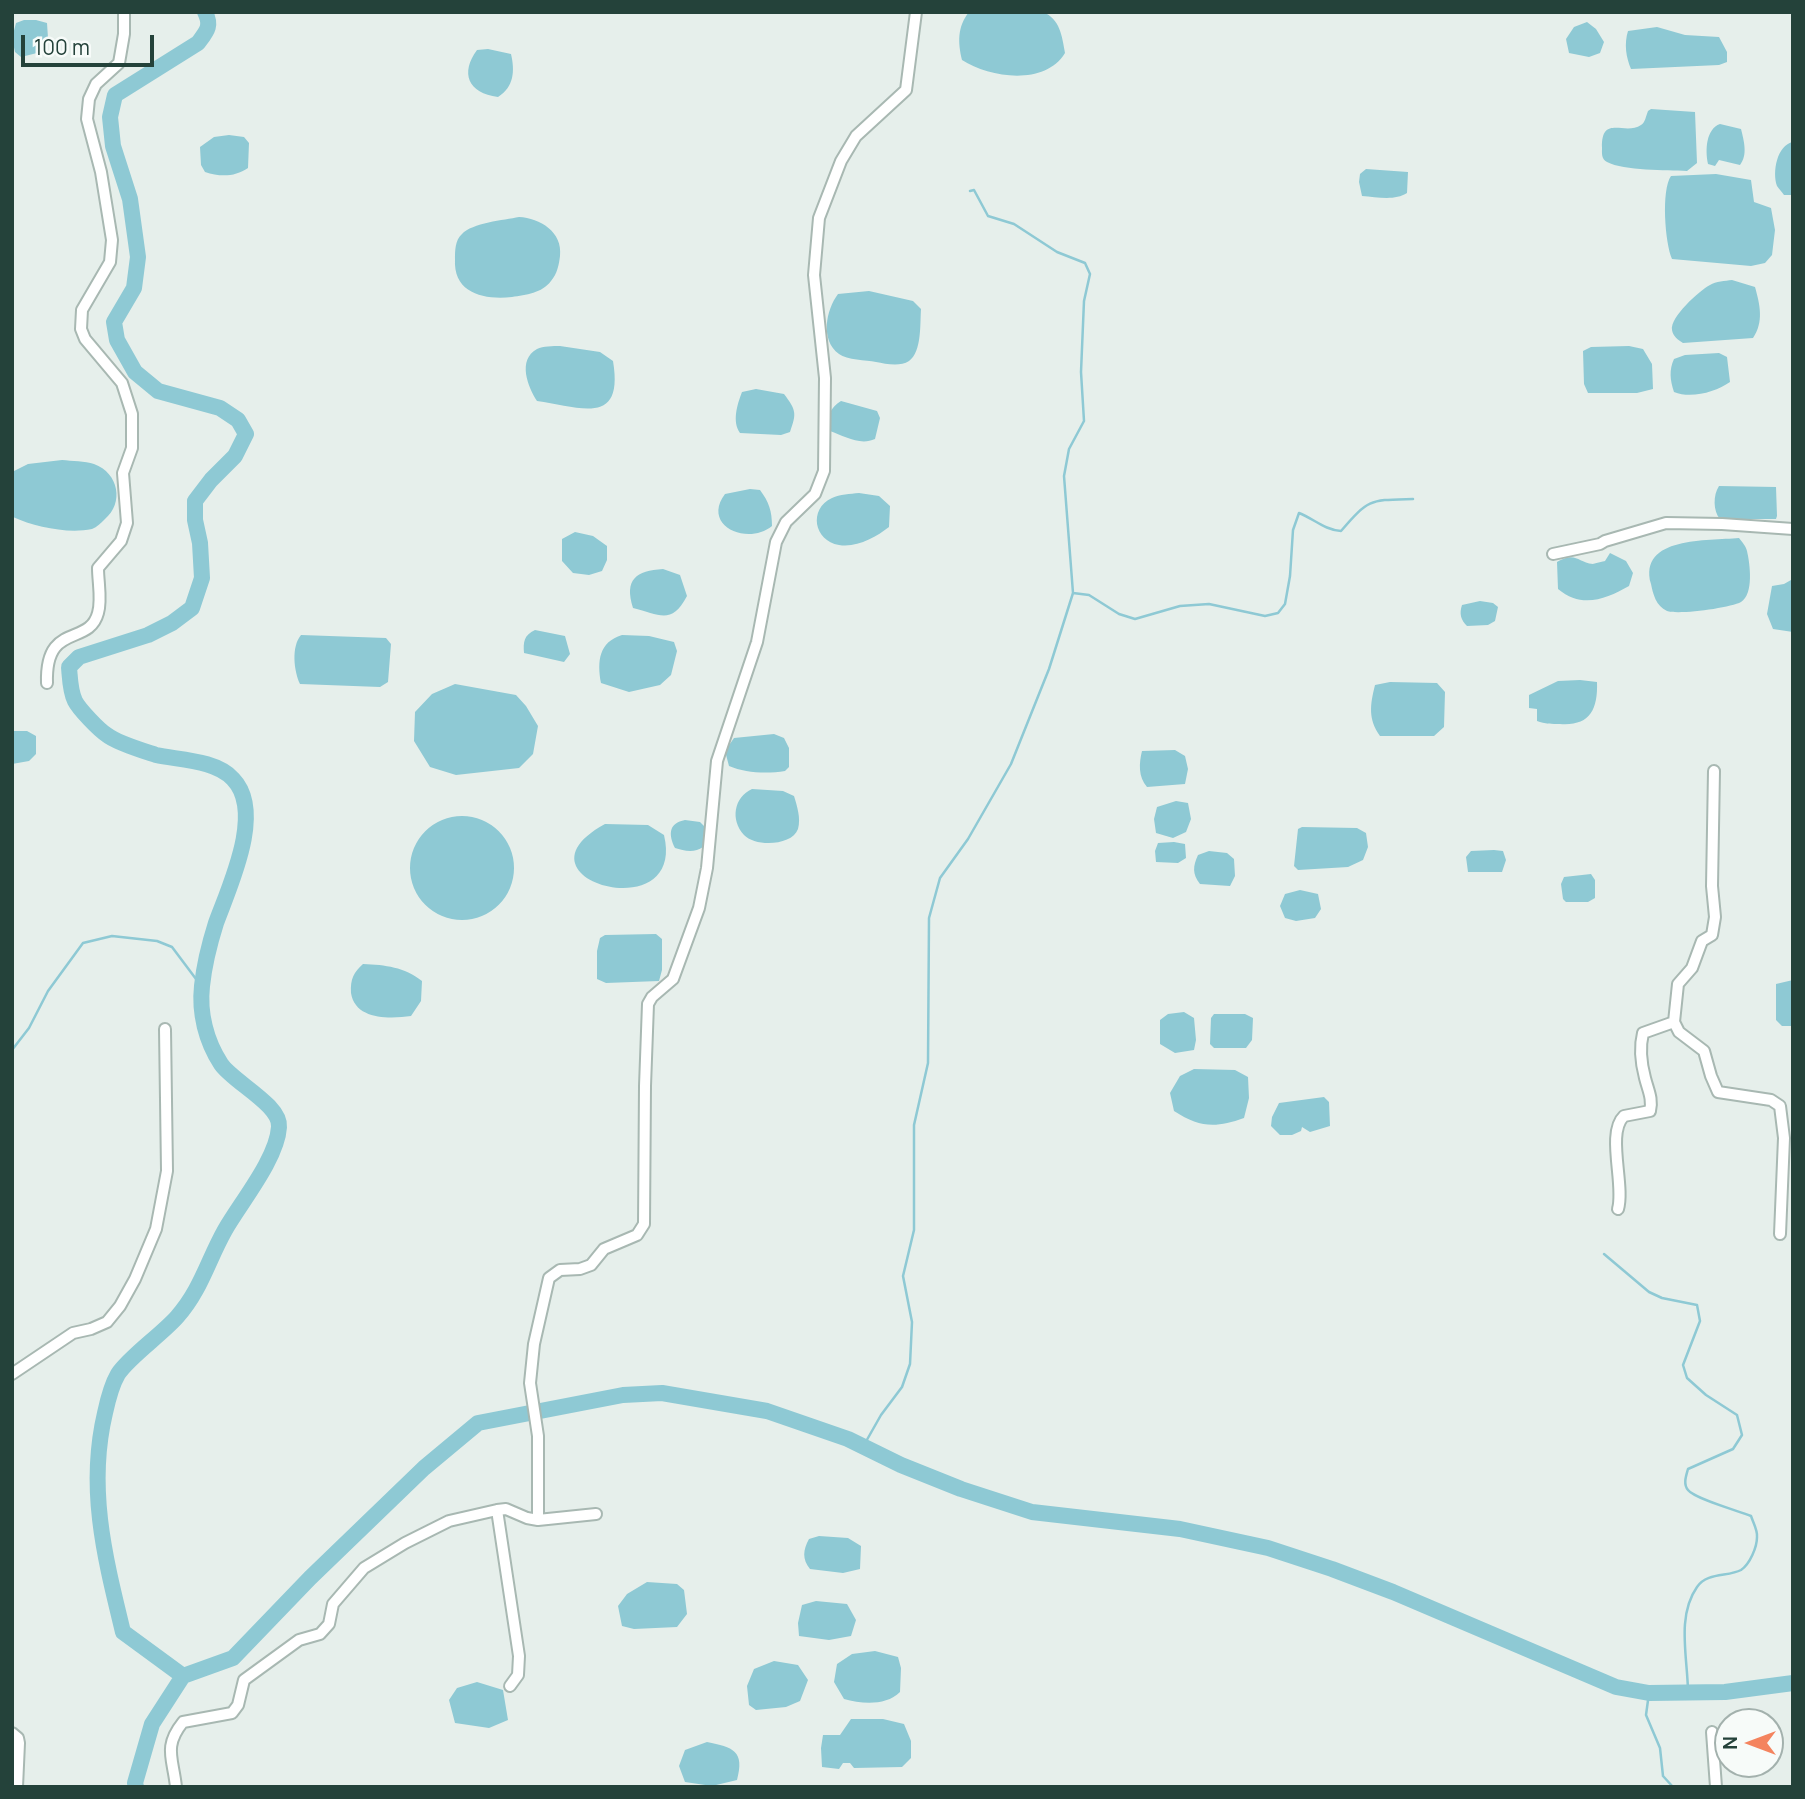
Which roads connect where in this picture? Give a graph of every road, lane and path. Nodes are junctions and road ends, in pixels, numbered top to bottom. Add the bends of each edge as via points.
1 (124, 12) edge
2 (916, 12) edge
3 (1793, 529) edge
4 (1553, 554) dead end
5 (47, 683) dead end
6 (1714, 771) dead end
7 (1674, 1022) junction
8 (165, 1029) dead end
9 (1618, 1209) dead end
10 (1780, 1234) dead end
11 (12, 1374) edge
12 (497, 1510) junction
13 (596, 1514) dead end
14 (538, 1520) junction
15 (510, 1686) dead end
16 (1712, 1732) dead end
17 (12, 1733) edge
18 (17, 1787) edge
19 (176, 1787) edge
20 (1716, 1787) edge

1 - 5 street via 119,63 96,84 89,99 87,119 112,240 110,262 82,310 81,329 122,383 132,414 131,448 123,474 127,523 121,541 98,568 99,613 91,628 57,643 46,664
2 - 14 street via 906,90 856,136 819,218 814,275 825,378 824,471 816,494 786,522 776,542 757,642 717,761 708,869 699,908 673,979 648,1004 644,1224 637,1235 604,1249 591,1265 559,1270 550,1278 530,1382 538,1436
3 - 4 street via 1666,523
6 - 7 street via 1715,917 1712,935 1702,941 1692,968 1678,984
7 - 9 street via 1643,1033 1641,1061 1651,1107 1645,1113 1624,1116 1617,1126
7 - 10 street via 1679,1032 1704,1051 1718,1091 1771,1100 1780,1106 1784,1138
8 - 11 street via 167,1171 156,1229 135,1279 107,1321 73,1333
12 - 14 street
12 - 15 street via 519,1656 518,1675
12 - 19 street via 449,1521 364,1568 333,1604 329,1624 320,1634 299,1640 244,1680 239,1705 232,1713 183,1721 172,1735 170,1749
13 - 14 street
16 - 20 street
17 - 18 street via 19,1743

